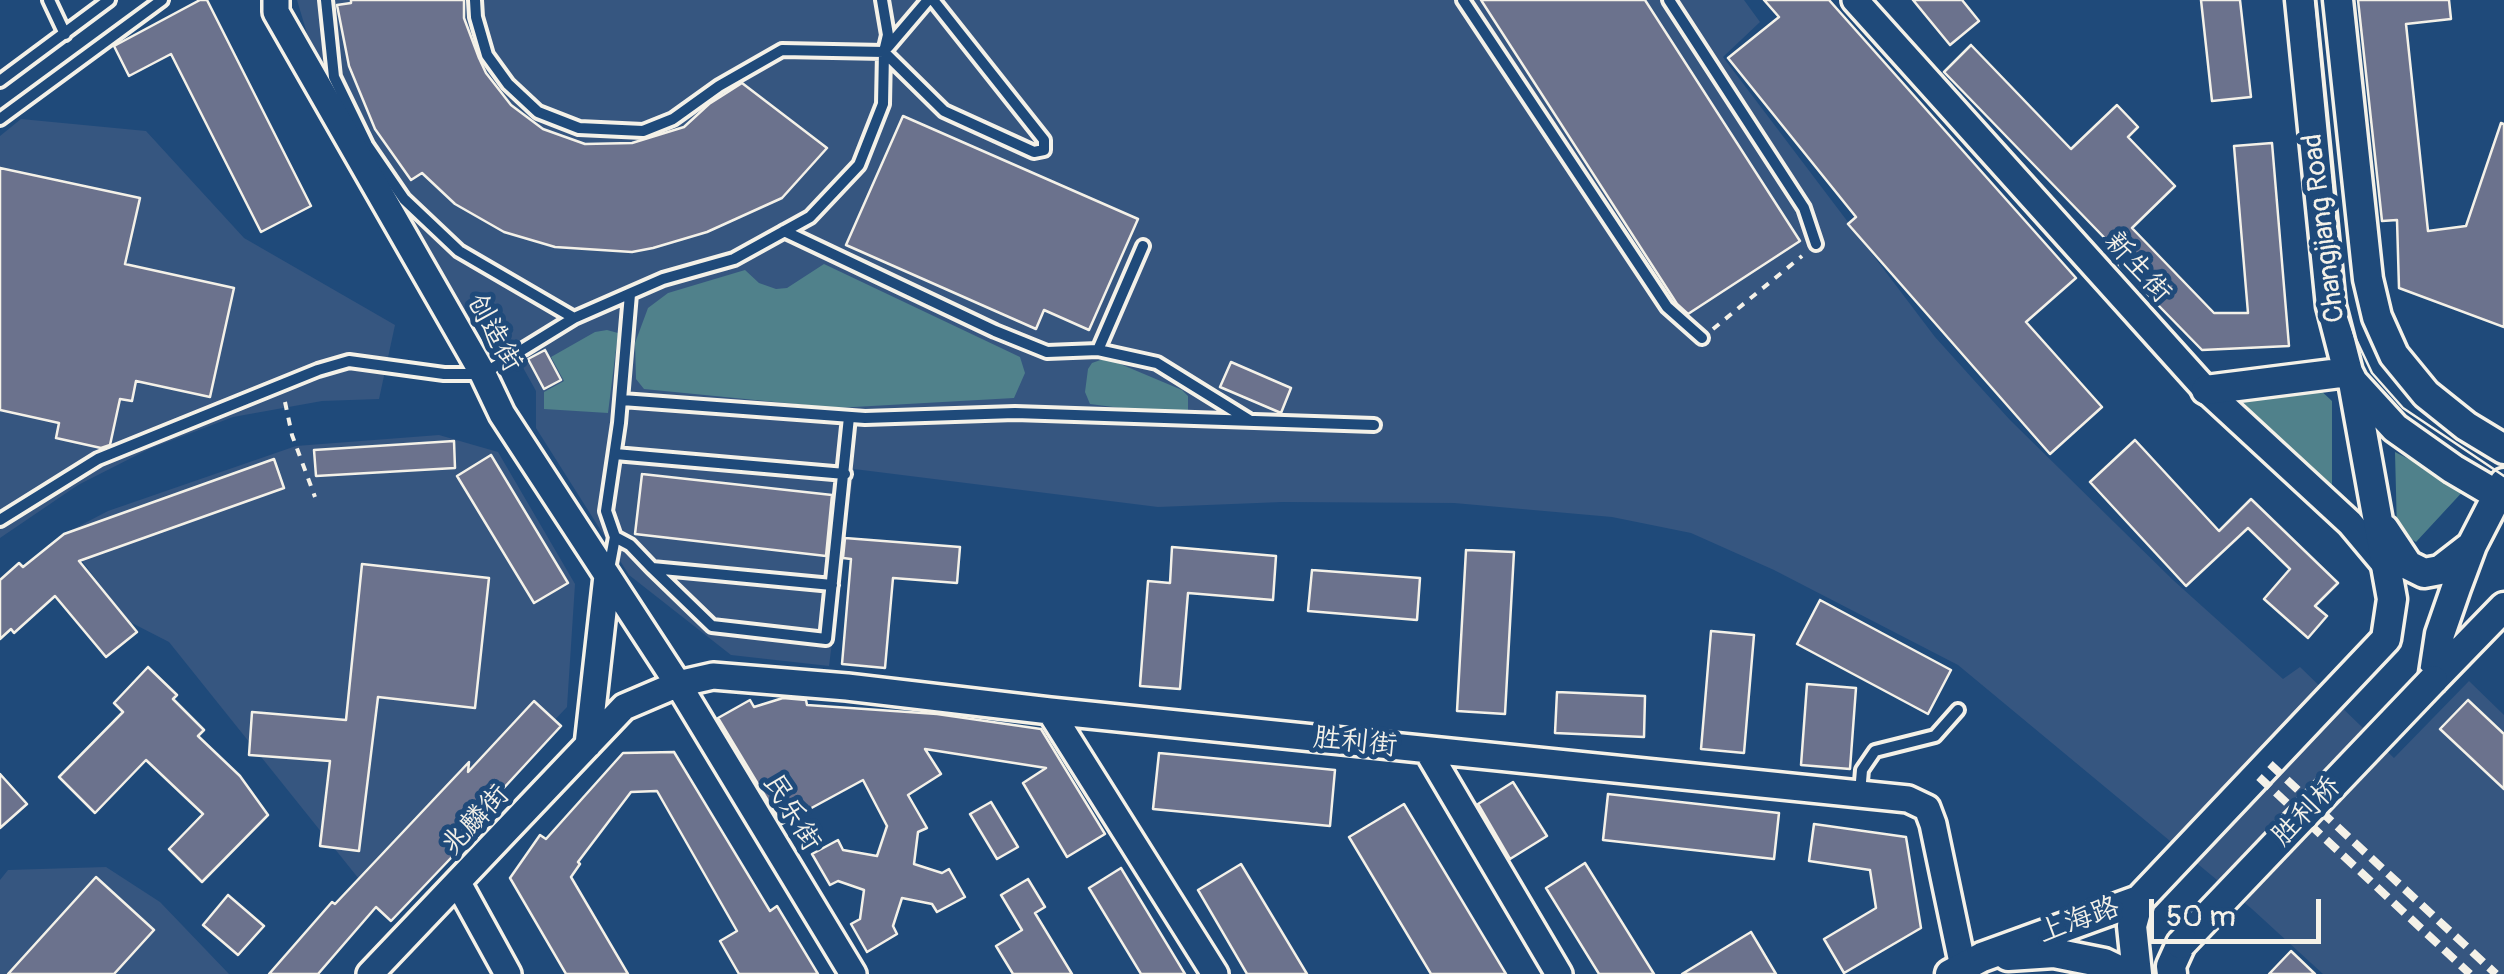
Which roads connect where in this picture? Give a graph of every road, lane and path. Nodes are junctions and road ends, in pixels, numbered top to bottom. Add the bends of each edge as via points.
1 (49, 0) edge
2 (109, 0) edge
3 (162, 0) edge
4 (276, 0) edge
5 (326, 0) edge
6 (475, 0) edge
7 (882, 0) edge
8 (931, 0) edge
9 (1463, 0) edge
10 (1669, 0) edge
11 (1855, 0) edge
12 (2300, 0) edge
13 (2338, 0) edge
14 (66, 34) junction
15 (884, 52) junction
16 (0, 81) edge
17 (0, 118) edge
18 (784, 231) junction
19 (1816, 244) joint
20 (1143, 246) dead end
21 (630, 294) junction
22 (574, 318) junction
23 (1702, 338) joint
24 (1098, 350) junction
25 (483, 374) junction
26 (2350, 377) junction
27 (281, 385) junction
28 (2206, 390) junction
29 (622, 400) junction
30 (850, 417) junction
31 (1250, 421) junction
32 (1374, 425) dead end
33 (2504, 449) edge
34 (615, 454) junction
35 (845, 474) junction
36 (2502, 492) edge
37 (2372, 494) junction
38 (315, 497) dead end
39 (0, 520) edge
40 (615, 537) junction
41 (2472, 545) junction
42 (2386, 566) junction
43 (652, 568) junction
44 (608, 576) junction
45 (832, 585) junction
46 (2504, 607) edge
47 (2432, 680) junction
48 (678, 684) junction
49 (624, 707) joint
50 (1958, 710) dead end
51 (1050, 711) junction
52 (588, 745) junction
53 (1426, 750) junction
54 (1860, 794) junction
55 (458, 883) junction
56 (2139, 900) junction
57 (1965, 966) edge
58 (370, 974) edge
59 (508, 974) edge
60 (853, 974) edge
61 (1215, 974) edge
62 (1560, 974) edge
63 (2126, 974) edge
64 (2137, 974) edge
65 (2172, 974) edge

1 - 14 lane
2 - 14 lane
3 - 17 lane
4 - 25 street, 创造街 via 276,12
5 - 22 lane via 334,78 404,199 459,251
6 - 15 lane via 487,55 508,84 538,112 579,128 643,131 782,50
7 - 15 lane
8 - 15 lane
8 - 15 lane via 1044,140 1044,150 1034,152 944,111
9 - 23 lane via 1667,307
10 - 19 lane via 1804,208
11 - 28 street, 新生街
12 - 26 main road, Changjiang Road via 2332,306
13 - 33 main road, Changjiang Road via 2377,317 2394,355 2426,394
14 - 16 lane
15 - 18 lane via 883,104 859,165 810,217
18 - 21 lane via 734,259
18 - 24 lane via 1047,352
19 - 23 path
20 - 24 lane
21 - 22 lane
21 - 29 lane
22 - 25 lane
24 - 31 lane via 1157,363
25 - 27 lane via 349,361
25 - 44 street, 创造街
26 - 28 main road
26 - 36 main road, Changjiang Road via 2395,428 2453,469
26 - 37 main road
27 - 38 path
27 - 39 lane via 98,459
28 - 42 street, 新生街 via 2350,523
29 - 30 lane
29 - 34 lane
30 - 31 lane via 1015,412
30 - 35 lane
31 - 32 lane
34 - 35 lane
34 - 40 lane via 606,512
35 - 45 lane
36 - 41 main road
37 - 41 main road via 2386,535 2408,565 2424,573 2440,570
37 - 42 main road
40 - 43 lane
40 - 44 lane
41 - 47 main road via 2440,634
42 - 56 main road via 2392,599 2386,640
43 - 45 lane
43 - 45 lane via 712,626 826,640
44 - 48 street, 创造街
44 - 52 street
46 - 47 main road, 胜利桥
47 - 65 main road, 胜利桥, bridge via 2181,944
48 - 49 street, 胜利街
48 - 51 street, 胜利街 via 713,676
48 - 60 street, 民乐街
49 - 52 street, 兆麟街
50 - 54 lane via 1934,736 1875,751 1862,770
51 - 53 street, 胜利街
51 - 61 street
52 - 55 street, 兆麟街
53 - 54 street, 胜利街
53 - 62 street
54 - 57 street, 胜利街 via 1908,799 1926,808
55 - 58 street, 兆麟街
55 - 59 street
56 - 57 main road, 上海路
56 - 64 main road, 上海路 via 2132,926
57 - 63 main road via 2054,954

